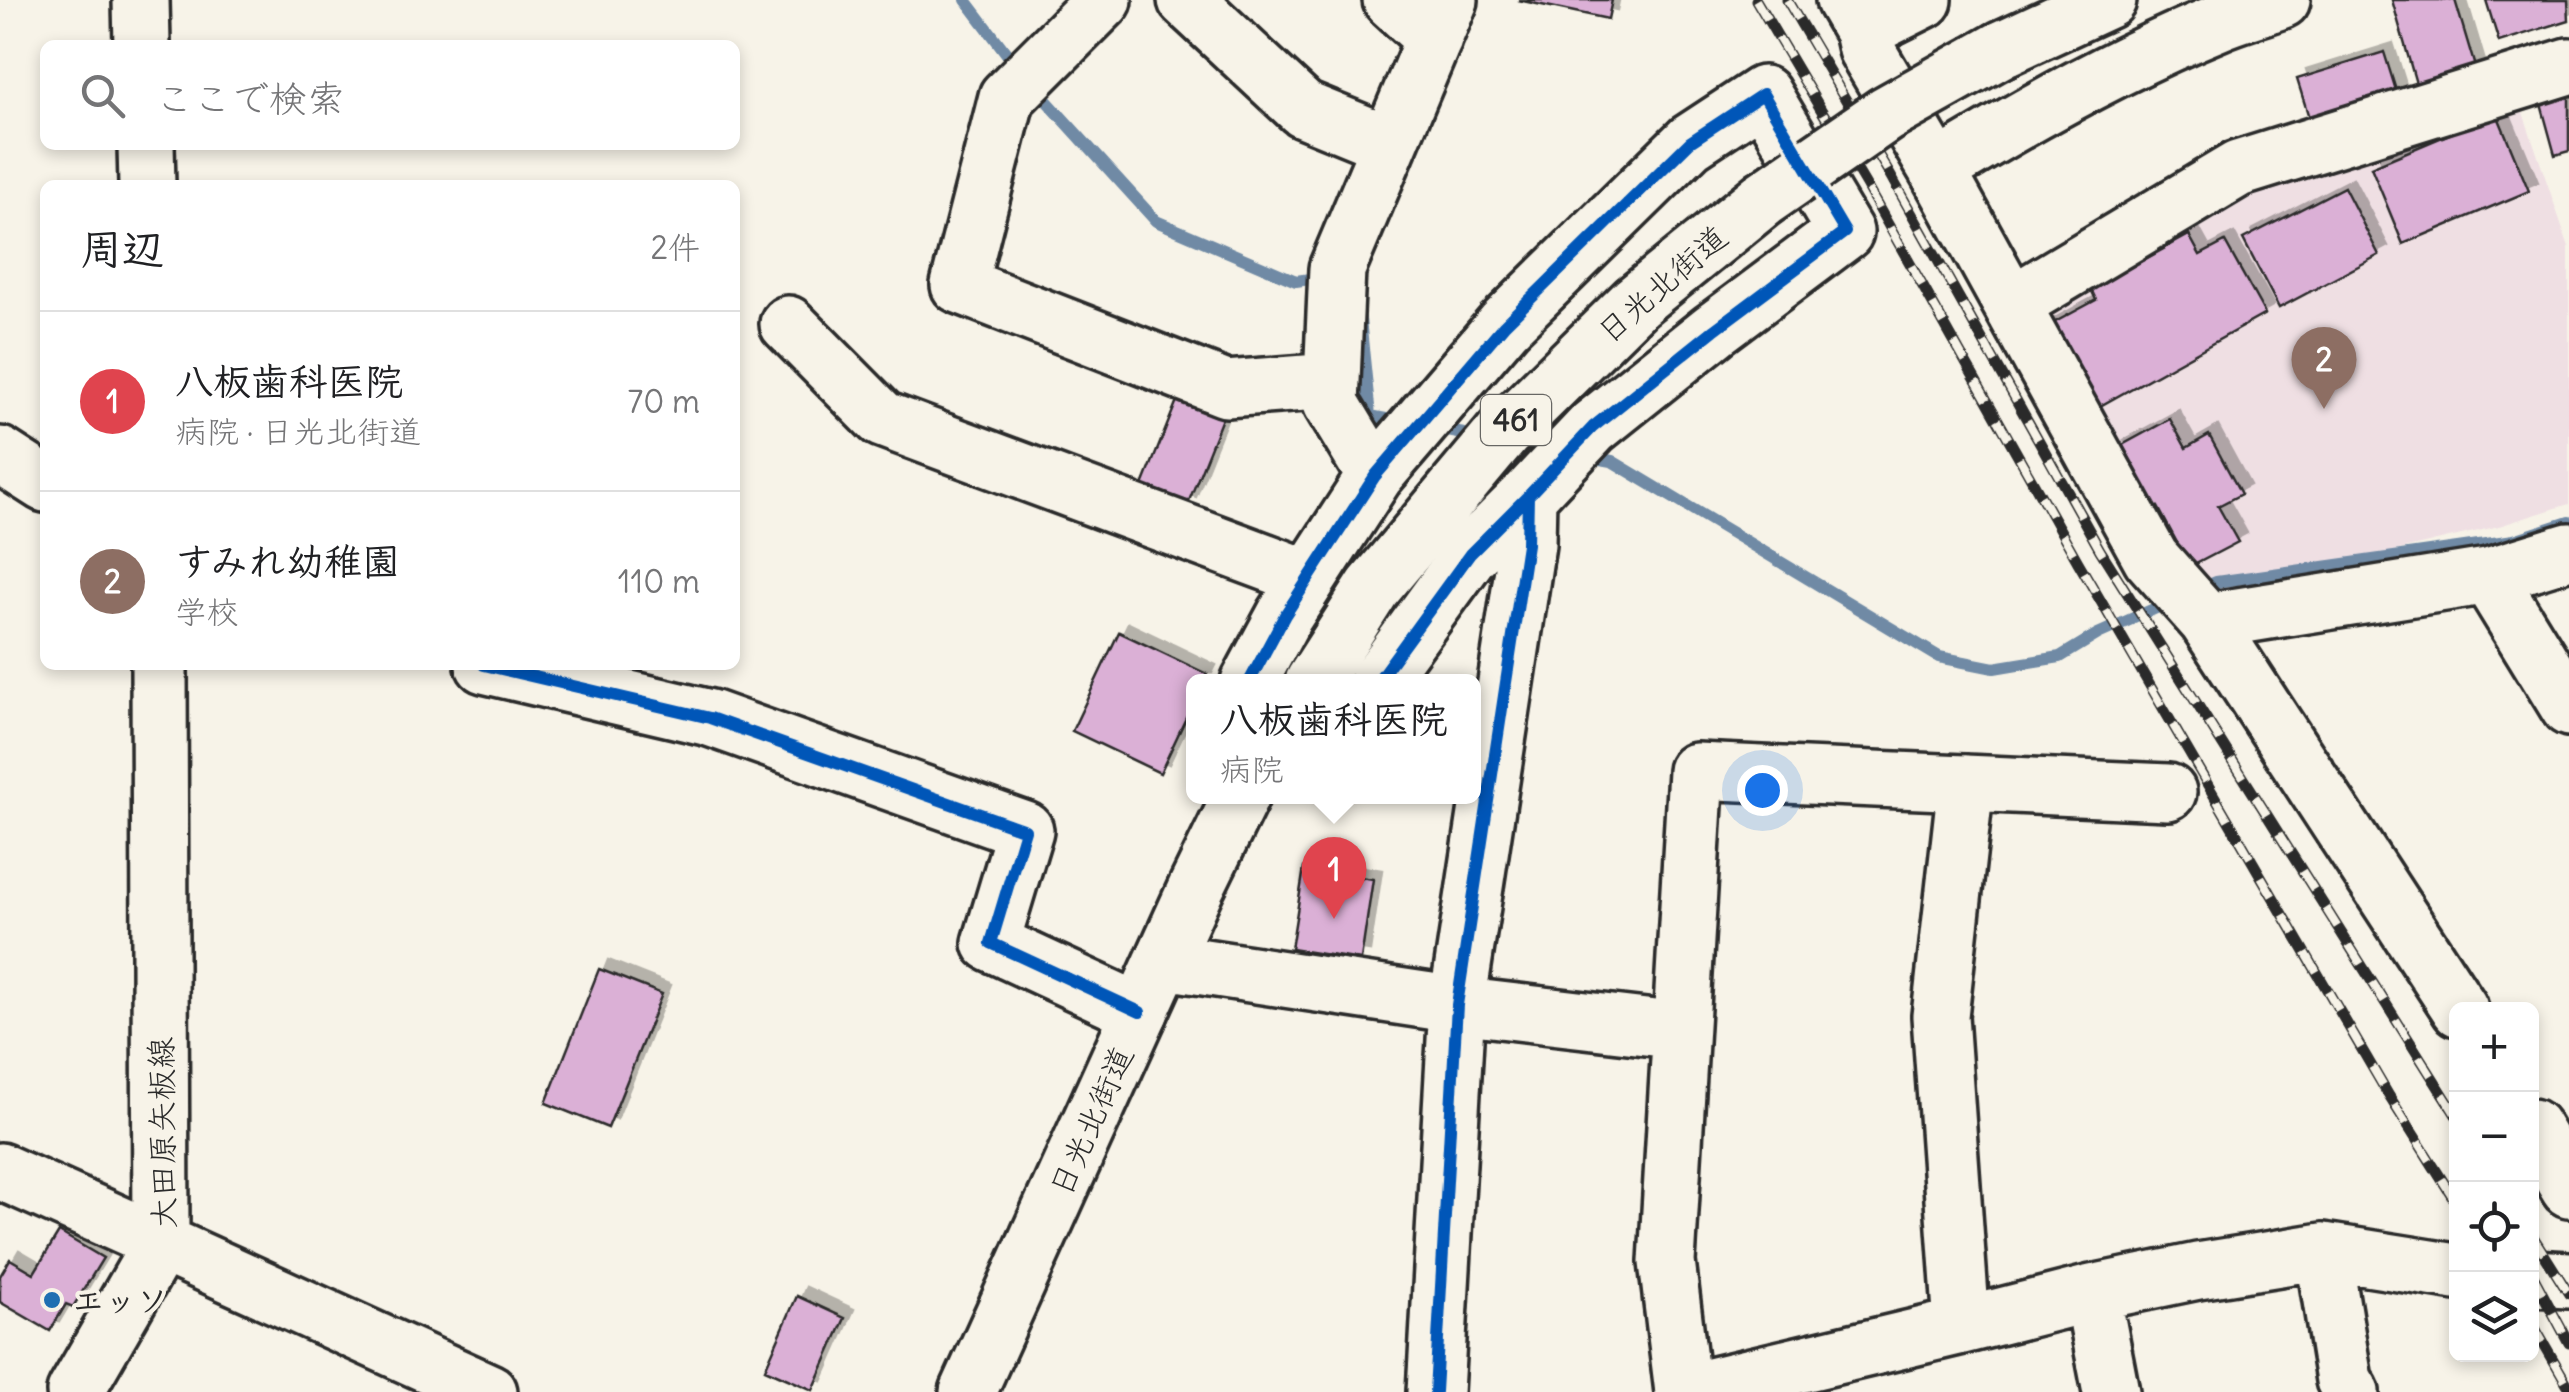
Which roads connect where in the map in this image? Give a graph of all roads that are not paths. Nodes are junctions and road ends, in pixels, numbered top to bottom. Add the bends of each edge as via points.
1 (141, 0) edge
2 (1104, 0) edge
3 (1186, 0) edge
4 (1391, 0) edge
5 (1924, 0) edge
6 (2108, 0) edge
7 (2282, 0) edge
8 (1853, 15) edge
9 (1442, 20) edge
10 (142, 40) edge
11 (2569, 66) edge
12 (1389, 144) junction
13 (146, 150) edge
14 (1937, 170) junction
15 (147, 180) edge
16 (2012, 304) junction
17 (788, 324) dead end
18 (1332, 381) junction
19 (0, 455) edge
20 (1375, 476) junction
21 (40, 481) edge
22 (1528, 496) junction
23 (2569, 551) edge
24 (2488, 576) junction
25 (1309, 578) junction
26 (2207, 621) junction
27 (159, 670) edge
28 (505, 670) edge
29 (1254, 674) edge
30 (1318, 674) edge
31 (1383, 674) edge
32 (2569, 708) edge
33 (1966, 783) junction
34 (2168, 792) dead end
35 (1238, 804) edge
36 (1164, 961) junction
37 (2455, 1002) edge
38 (1457, 1005) junction
39 (1140, 1012) junction
40 (1680, 1031) junction
41 (2539, 1139) edge
42 (0, 1171) edge
43 (2569, 1189) edge
44 (161, 1243) junction
45 (2323, 1251) junction
46 (2449, 1271) edge
47 (2539, 1278) edge
48 (2569, 1280) edge
49 (2092, 1293) junction
50 (1962, 1326) junction
51 (1890, 1343) junction
52 (75, 1392) edge
53 (489, 1392) edge
54 (968, 1392) edge
55 (1435, 1392) edge
56 (1684, 1392) edge
57 (1867, 1392) edge
58 (2111, 1392) edge
59 (2351, 1392) edge

1 - 10 main road
2 - 18 main road via 1007,97 960,285 1226,389
3 - 12 main road via 1303,109
4 - 9 main road
5 - 8 main road
6 - 30 main road, 日光北街道 / 461, bridge via 1886,114 1762,199 1636,302 1502,433 1372,588
7 - 14 main road via 2120,67
8 - 14 main road
9 - 12 main road
11 - 16 main road via 2238,169
12 - 18 main road via 1337,269
13 - 15 main road
14 - 16 main road
16 - 26 main road via 2151,558
17 - 25 main road via 882,419
18 - 20 main road via 1331,403
19 - 21 main road
20 - 22 main road via 1504,325 1690,142 1763,94 1845,232 1632,394
20 - 25 main road
22 - 31 main road via 1470,554
22 - 38 main road via 1528,544
23 - 24 main road
24 - 26 main road
24 - 32 main road
25 - 29 main road
26 - 37 main road
27 - 44 main road, 大田原矢板線
28 - 39 main road via 710,718 1025,830 992,942
33 - 34 main road
33 - 40 main road via 1696,771
33 - 50 main road via 1940,1016
35 - 36 main road, 日光北街道
36 - 38 main road
36 - 39 main road, 日光北街道
38 - 40 main road
38 - 55 main road
39 - 54 main road, 日光北街道
40 - 56 main road via 1667,1262
41 - 43 main road
42 - 44 main road
44 - 52 main road
44 - 53 main road, 大田原矢板線
45 - 46 main road
45 - 49 main road
45 - 59 main road
47 - 48 main road
49 - 50 main road
49 - 58 main road
50 - 51 main road
51 - 56 main road
51 - 57 main road

